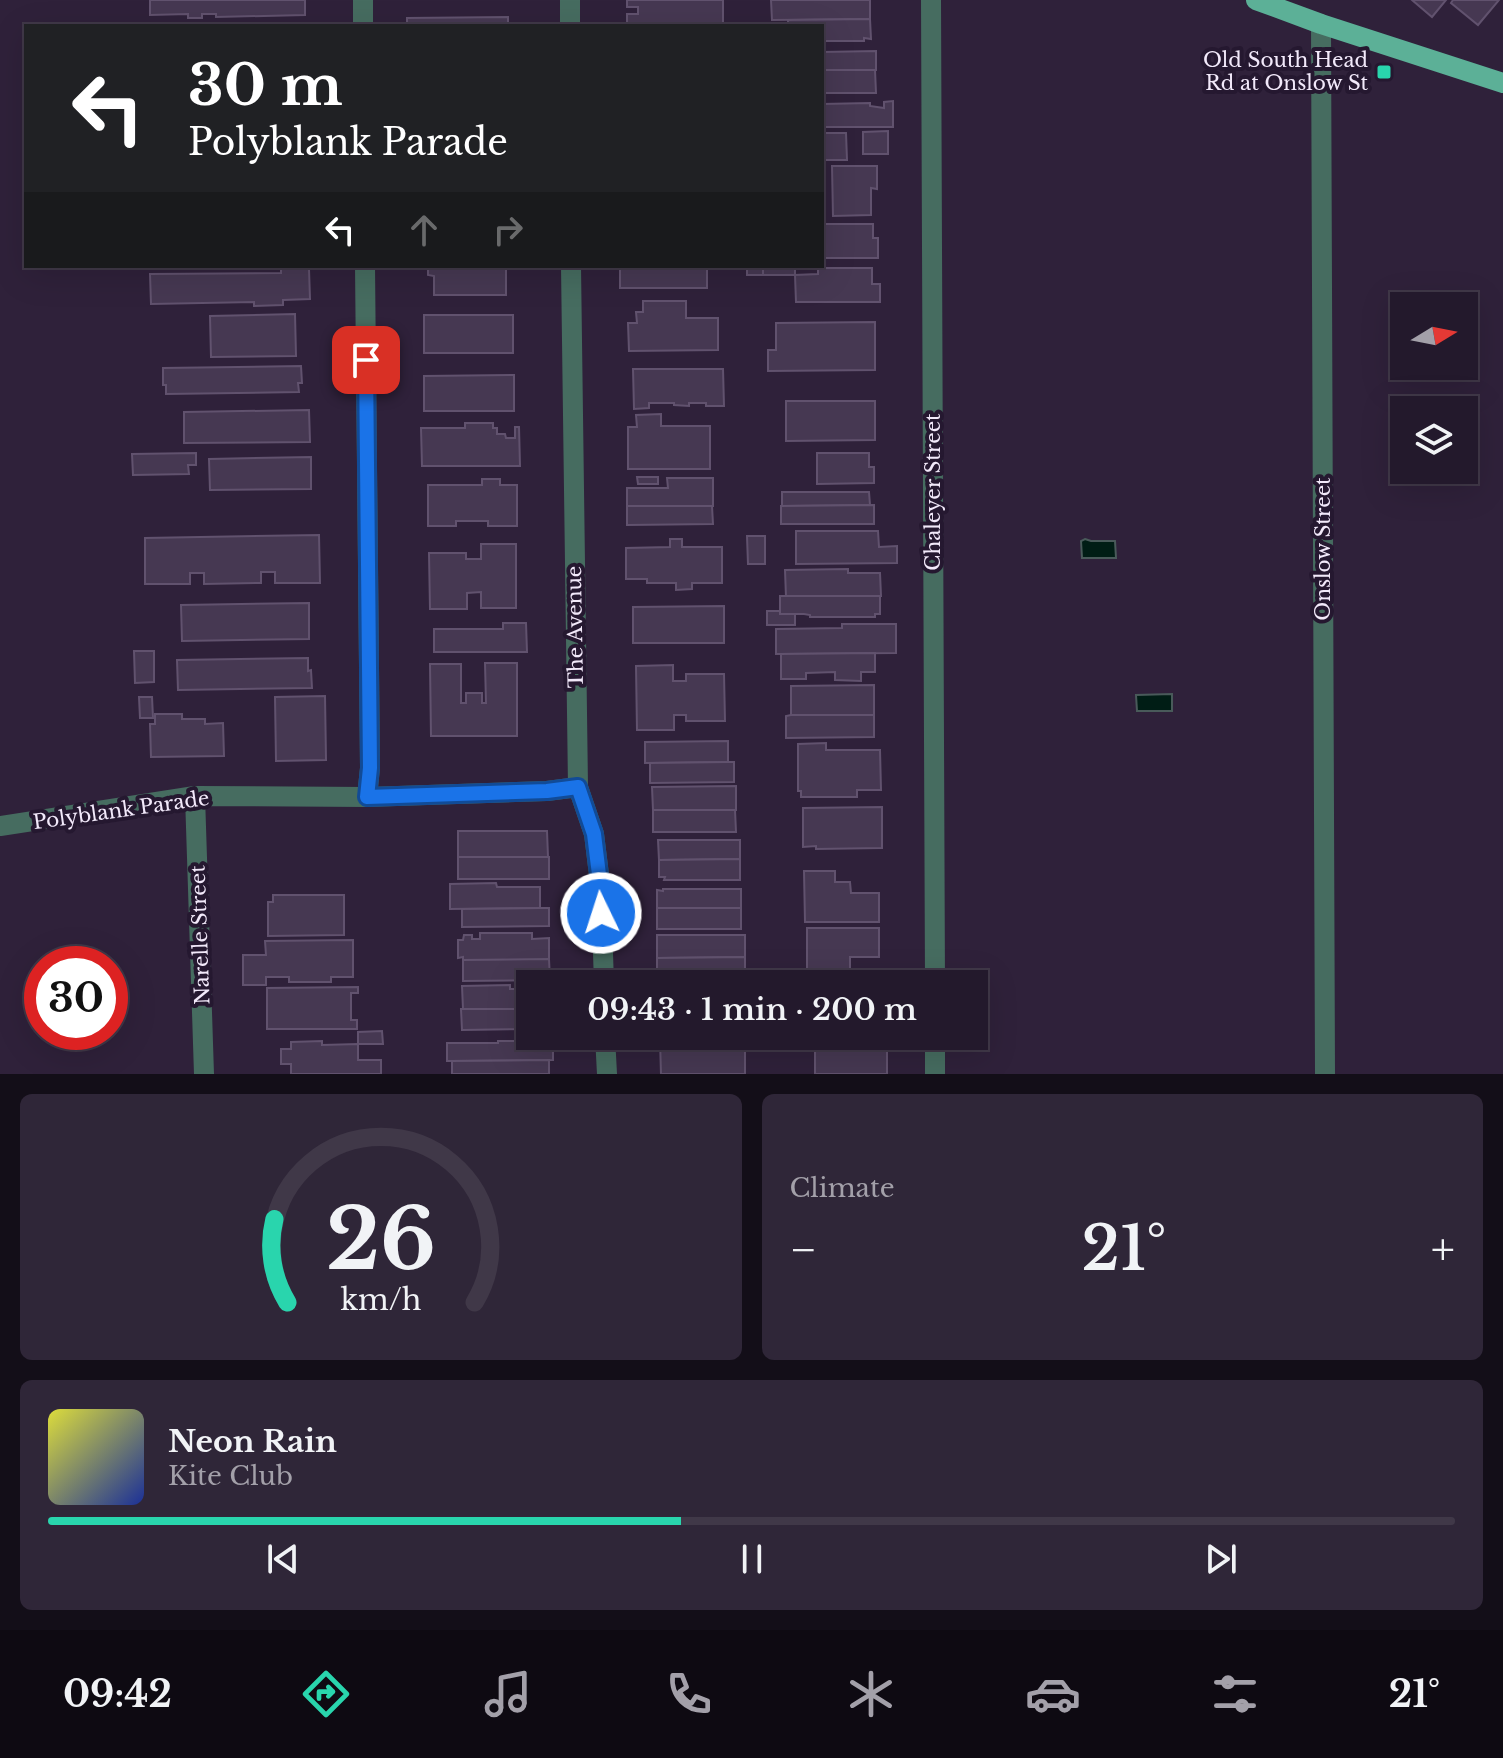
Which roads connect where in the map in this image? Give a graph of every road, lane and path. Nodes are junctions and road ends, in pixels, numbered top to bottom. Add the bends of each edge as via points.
1 (363, 0) edge
2 (570, 0) edge
3 (931, 0) edge
4 (1270, 3) edge
5 (363, 24) edge
6 (570, 24) edge
7 (1321, 24) junction
8 (1503, 83) edge
9 (365, 268) edge
10 (571, 268) edge
11 (578, 787) junction
12 (195, 796) junction
13 (367, 797) junction
14 (0, 826) edge
15 (604, 970) edge
16 (935, 970) edge
17 (606, 1050) edge
18 (935, 1050) edge
19 (204, 1074) edge
20 (607, 1074) edge
21 (935, 1074) edge
22 (1325, 1074) edge

1 - 5 street
2 - 6 street
3 - 16 street, Chaleyer Street
4 - 7 main road
7 - 8 main road
7 - 22 street, Onslow Street
9 - 13 street
10 - 11 street, The Avenue
11 - 13 street, Polyblank Parade
11 - 15 street, The Avenue via 594,834
12 - 13 street, Polyblank Parade
12 - 14 street, Polyblank Parade
12 - 19 street, Narelle Street
17 - 20 street
18 - 21 street

